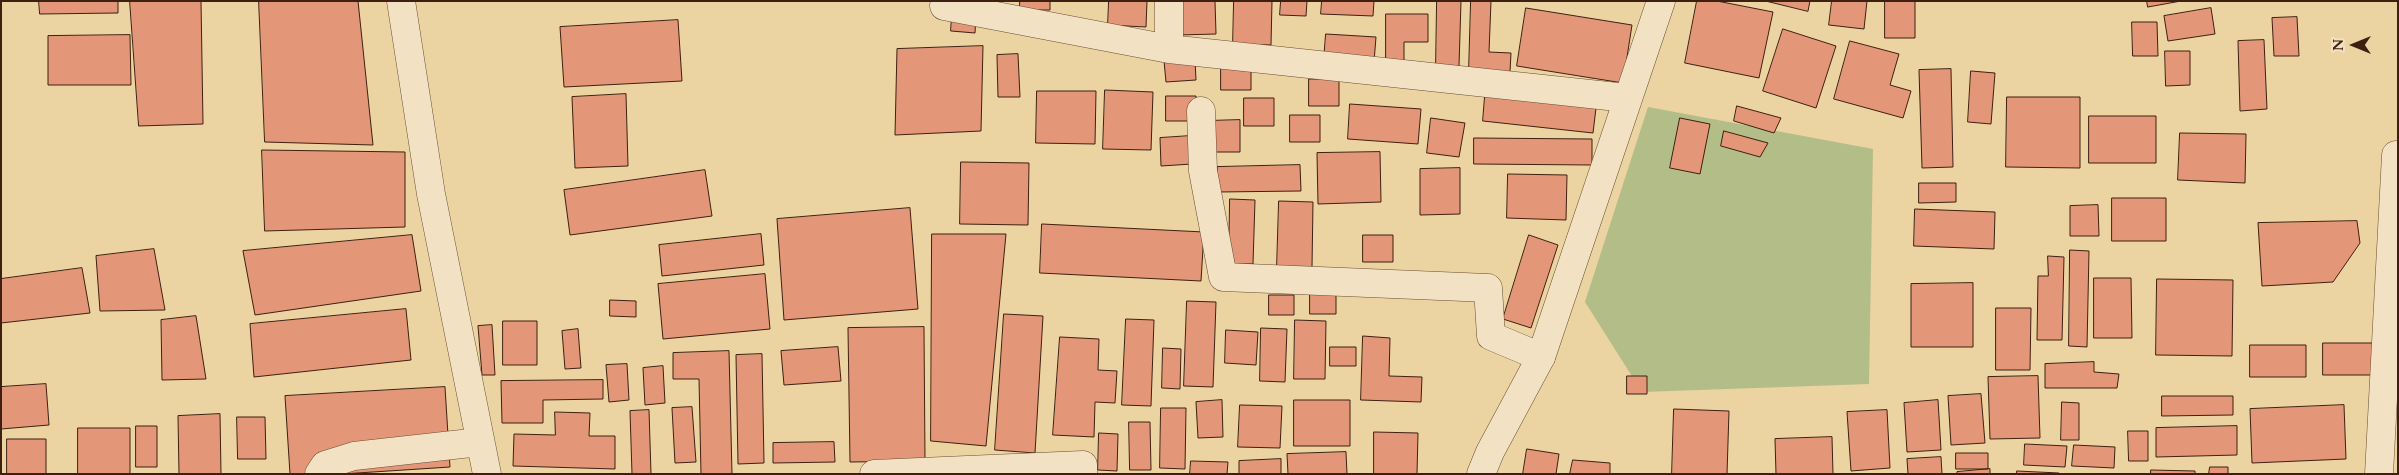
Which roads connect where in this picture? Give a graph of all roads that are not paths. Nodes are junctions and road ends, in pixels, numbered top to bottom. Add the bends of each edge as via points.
1 (401, 1) edge
2 (1169, 1) edge
3 (1661, 1) edge
4 (944, 6) dead end
5 (1169, 49) junction
6 (1627, 98) junction
7 (1201, 111) dead end
8 (2396, 155) dead end
9 (1541, 357) junction
10 (480, 442) junction
11 (319, 474) edge
12 (487, 474) edge
13 (874, 474) edge
14 (1083, 474) edge
15 (1481, 474) edge
16 (2379, 474) edge

1 - 10 street via 431,194
2 - 5 street
3 - 6 street
4 - 5 street
5 - 6 street
6 - 9 street
7 - 9 street via 1203,171 1223,278 1488,288 1491,336
8 - 16 street
9 - 15 street
10 - 11 street via 354,456 326,465
10 - 12 street
13 - 14 street via 1083,465

